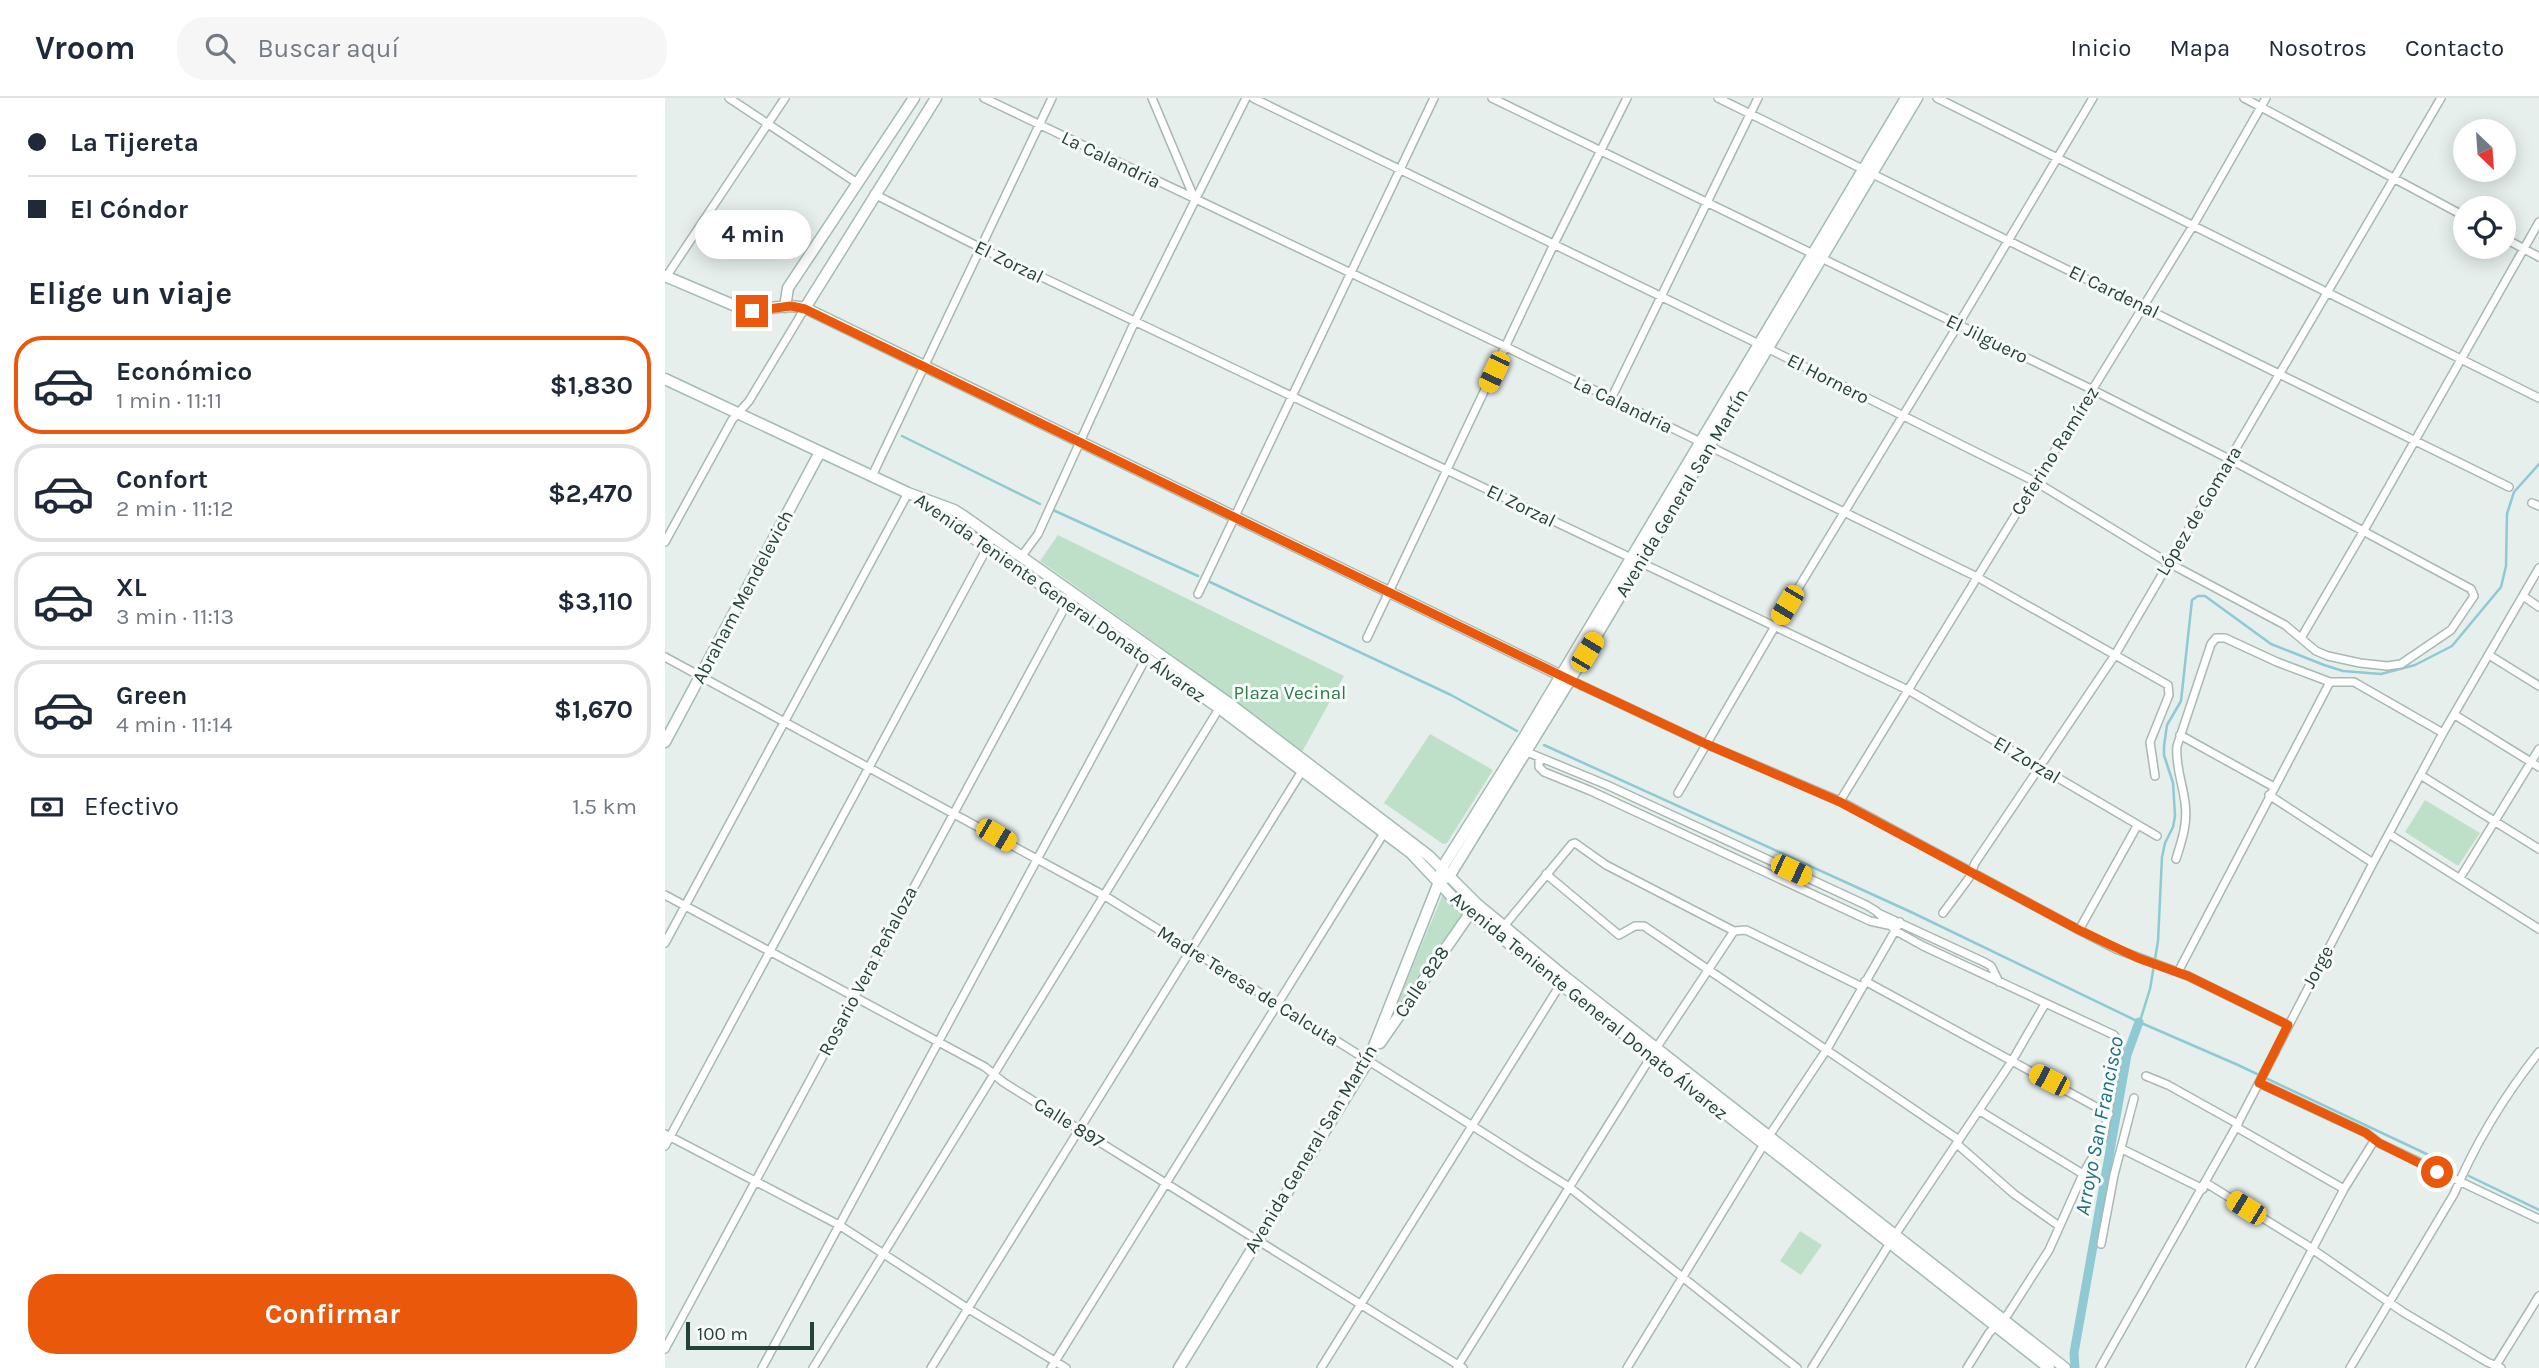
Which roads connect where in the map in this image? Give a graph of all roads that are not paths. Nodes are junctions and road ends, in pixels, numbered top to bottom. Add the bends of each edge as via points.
1 (729, 98) edge
2 (785, 98) edge
3 (913, 98) edge
4 (936, 98) edge
5 (984, 98) edge
6 (1052, 98) edge
7 (1152, 98) edge
8 (1246, 98) edge
9 (1253, 98) edge
10 (1434, 98) edge
11 (1492, 98) edge
12 (1627, 98) edge
13 (1718, 98) edge
14 (1758, 98) edge
15 (1906, 98) edge
16 (1917, 98) edge
17 (1937, 98) edge
18 (2093, 98) edge
19 (2244, 98) edge
20 (2266, 98) edge
21 (2441, 98) edge
22 (2261, 107) junction
23 (1750, 114) junction
24 (769, 124) junction
25 (1039, 125) junction
26 (1601, 151) junction
27 (2059, 157) junction
28 (1400, 169) junction
29 (1868, 172) junction
30 (2395, 178) junction
31 (857, 183) junction
32 (874, 194) junction
33 (1195, 200) junction
34 (1707, 202) junction
35 (2453, 210) edge
36 (2539, 222) edge
37 (2194, 224) junction
38 (2007, 241) junction
39 (1554, 244) junction
40 (2516, 245) edge
41 (981, 248) junction
42 (2523, 249) junction
43 (1818, 257) junction
44 (2539, 257) edge
45 (1351, 274) junction
46 (665, 277) edge
47 (2328, 291) junction
48 (1662, 297) junction
49 (2143, 305) junction
50 (785, 307) junction
51 (805, 309) junction
52 (1135, 321) junction
53 (1958, 326) junction
54 (1763, 346) junction
55 (1506, 347) junction
56 (2461, 359) junction
57 (923, 367) junction
58 (2280, 374) junction
59 (665, 379) edge
60 (2093, 390) junction
61 (1292, 397) junction
62 (2539, 398) edge
63 (1611, 399) junction
64 (737, 414) junction
65 (1902, 416) junction
66 (2414, 441) junction
67 (1080, 442) junction
68 (1699, 442) junction
69 (1710, 446) junction
70 (820, 452) junction
71 (2231, 460) junction
72 (1447, 470) junction
73 (872, 476) junction
74 (2036, 482) junction
75 (2509, 487) dead end
76 (908, 494) junction
77 (1843, 512) junction
78 (1234, 516) junction
79 (2363, 532) junction
80 (665, 542) edge
81 (990, 542) junction
82 (1021, 556) junction
83 (1634, 561) junction
84 (2168, 562) junction
85 (2539, 568) edge
86 (1977, 578) junction
87 (1389, 590) junction
88 (1198, 594) dead end
89 (2523, 596) junction
90 (1070, 598) junction
91 (2539, 607) edge
92 (1773, 628) junction
93 (1367, 638) dead end
94 (2301, 638) junction
95 (2115, 655) junction
96 (2489, 655) junction
97 (665, 657) edge
98 (1146, 658) junction
99 (2395, 665) joint
100 (700, 677) junction
101 (1565, 678) junction
102 (2330, 682) junction
103 (2539, 686) edge
104 (1908, 690) junction
105 (1222, 705) junction
106 (2455, 715) junction
107 (784, 722) junction
108 (2443, 733) junction
109 (2180, 735) junction
110 (665, 742) edge
111 (1706, 744) junction
112 (2539, 749) edge
113 (1522, 750) junction
114 (1539, 758) junction
115 (2531, 762) junction
116 (2041, 767) junction
117 (2539, 767) edge
118 (868, 768) junction
119 (1303, 771) junction
120 (2155, 776) dead end
121 (2421, 776) junction
122 (1601, 783) junction
123 (2274, 787) junction
124 (1678, 793) dead end
125 (2269, 795) junction
126 (1602, 796) junction
127 (1840, 802) junction
128 (954, 812) junction
129 (2494, 821) junction
130 (1691, 824) junction
131 (2137, 826) junction
132 (1384, 833) junction
133 (1684, 834) junction
134 (2389, 834) junction
135 (2157, 836) dead end
136 (2539, 849) edge
137 (1038, 859) junction
138 (2176, 859) dead end
139 (2373, 863) junction
140 (1446, 871) junction
141 (1971, 872) junction
142 (1546, 874) junction
143 (2460, 878) junction
144 (1439, 882) junction
145 (665, 895) edge
146 (1105, 896) junction
147 (1478, 904) junction
148 (685, 906) junction
149 (1469, 912) junction
150 (1877, 913) junction
151 (1943, 913) dead end
152 (1900, 922) junction
153 (1888, 925) junction
154 (1504, 926) junction
155 (2539, 929) edge
156 (2079, 930) junction
157 (1734, 931) junction
158 (1896, 931) junction
159 (665, 943) edge
160 (1191, 950) junction
161 (770, 952) junction
162 (1707, 970) junction
163 (2178, 972) junction
164 (1999, 982) junction
165 (1864, 984) junction
166 (1560, 985) junction
167 (854, 998) junction
168 (1276, 1004) junction
169 (2045, 1004) junction
170 (2288, 1025) junction
171 (938, 1042) junction
172 (1827, 1049) junction
173 (1655, 1052) junction
174 (2539, 1052) edge
175 (1368, 1061) junction
176 (2012, 1061) junction
177 (993, 1073) junction
178 (2146, 1076) dead end
179 (2261, 1078) junction
180 (2134, 1098) dead end
181 (1980, 1111) junction
182 (2109, 1114) junction
183 (1471, 1125) junction
184 (2237, 1125) junction
185 (1079, 1129) junction
186 (668, 1135) edge
187 (1769, 1136) junction
188 (2374, 1141) junction
189 (1958, 1142) junction
190 (665, 1146) edge
191 (1765, 1146) junction
192 (2122, 1149) junction
193 (2083, 1174) junction
194 (754, 1182) junction
195 (2457, 1182) junction
196 (1167, 1184) junction
197 (2204, 1186) junction
198 (1570, 1188) junction
199 (2344, 1189) junction
200 (2539, 1219) edge
201 (839, 1225) junction
202 (2059, 1226) junction
203 (1892, 1239) junction
204 (1257, 1240) junction
205 (2101, 1244) dead end
206 (2313, 1250) junction
207 (884, 1255) junction
208 (1682, 1276) junction
209 (2539, 1296) edge
210 (1361, 1303) junction
211 (2389, 1303) junction
212 (967, 1308) junction
213 (1998, 1323) junction
214 (665, 1349) edge
215 (1053, 1364) edge
216 (1459, 1367) edge
217 (2497, 1367) edge
218 (762, 1368) edge
219 (813, 1368) edge
220 (931, 1368) edge
221 (1066, 1368) edge
222 (1179, 1368) edge
223 (1321, 1368) edge
224 (1627, 1368) edge
225 (1797, 1368) edge
226 (1812, 1368) edge
227 (1967, 1368) edge
228 (2049, 1368) edge
229 (2064, 1368) edge
230 (2100, 1368) edge
231 (2250, 1368) edge
232 (2350, 1368) edge

1 - 24 street
2 - 24 street
3 - 31 main road
4 - 32 main road
5 - 25 street, La Calandria
6 - 25 street
7 - 33 street
8 - 33 street
9 - 28 street, El Hornero
10 - 28 street
11 - 26 street, El Jilguero
12 - 26 street
13 - 23 street, El Cardenal
14 - 23 street
15 - 29 main road, Avenida General San Martín
16 - 29 main road, Avenida General San Martín
17 - 27 street
18 - 27 street
19 - 22 street
20 - 22 street, Ceferino Ramírez
21 - 30 street, López de Gomara
22 - 30 street
22 - 37 street, Ceferino Ramírez
23 - 29 street, El Cardenal
23 - 34 street
24 - 31 street
24 - 46 street
25 - 33 street, La Calandria
25 - 41 street
26 - 34 street, El Jilguero
26 - 39 street
27 - 37 street
27 - 38 street
28 - 39 street, El Hornero
28 - 45 street
29 - 38 street, El Cardenal
29 - 43 main road, Avenida General San Martín
30 - 35 street
30 - 47 street, López de Gomara
31 - 50 main road via 788,288
32 - 41 street, El Zorzal
32 - 51 main road
33 - 45 street, La Calandria
33 - 52 street
34 - 43 street, El Jilguero
34 - 48 street
36 - 42 street
37 - 47 street
37 - 49 street, Ceferino Ramírez
38 - 49 street, El Cardenal
38 - 53 street
39 - 48 street, El Hornero
39 - 55 street
40 - 42 street
41 - 52 street, El Zorzal
41 - 57 street
42 - 44 street
42 - 56 street
43 - 53 street, El Jilguero
43 - 54 main road, Avenida General San Martín
45 - 55 street, La Calandria
45 - 61 street
46 - 50 main road via 745,310
47 - 56 street
47 - 58 street, López de Gomara
48 - 54 street, El Hornero
48 - 63 street
49 - 58 street, El Cardenal
49 - 60 street, Ceferino Ramírez
50 - 51 main road
51 - 57 main road
51 - 64 street
52 - 61 street, El Zorzal
52 - 67 street
53 - 60 street, El Jilguero
53 - 65 street
54 - 65 street, El Hornero
54 - 68 main road, Avenida General San Martín
54 - 69 main road, Avenida General San Martín
55 - 63 street, La Calandria
55 - 72 street
56 - 62 street
56 - 66 street
57 - 67 main road
57 - 73 street
58 - 66 street, El Cardenal
58 - 71 street, López de Gomara
59 - 64 main road, Avenida Teniente General Donato Álvarez
60 - 71 street, El Jilguero
60 - 74 street, Ceferino Ramírez
61 - 72 street, El Zorzal
61 - 78 street
63 - 68 street, La Calandria
64 - 70 main road, Avenida Teniente General Donato Álvarez
64 - 80 street
65 - 74 street, El Hornero
65 - 77 street
66 - 75 street, El Cardenal
66 - 79 street
67 - 78 main road
67 - 82 street via 1038,534
68 - 69 street, La Calandria
68 - 83 main road, Avenida General San Martín
69 - 77 street, La Calandria
69 - 83 main road, Avenida General San Martín
70 - 73 main road, Avenida Teniente General Donato Álvarez
70 - 100 main road, Abraham Mendelevich
71 - 79 street, El Jilguero
71 - 84 street, López de Gomara
72 - 83 street, El Zorzal
72 - 87 street
73 - 76 main road, Avenida Teniente General Donato Álvarez
74 - 84 street, El Hornero
74 - 86 street, Ceferino Ramírez
76 - 81 main road, Avenida Teniente General Donato Álvarez
76 - 107 street
77 - 86 street, La Calandria
77 - 92 street
78 - 87 main road
78 - 88 street
79 - 94 street
79 - 99 street, El Jilguero via 2474,593 2446,635
81 - 82 main road, Avenida Teniente General Donato Álvarez
81 - 90 main road, Avenida Teniente General Donato Álvarez
81 - 118 street
82 - 90 main road, Avenida Teniente General Donato Álvarez
83 - 92 street, El Zorzal
83 - 101 main road, Avenida General San Martín
84 - 94 street, El Hornero
84 - 95 street, López de Gomara
85 - 89 street, Jorge
86 - 95 street, La Calandria
86 - 104 street, Ceferino Ramírez
87 - 93 street
87 - 101 main road
89 - 91 street
89 - 96 street, Jorge
90 - 98 main road, Avenida Teniente General Donato Álvarez
90 - 105 main road, Avenida Teniente General Donato Álvarez
90 - 128 street, Rosario Vera Peñaloza
92 - 104 street, El Zorzal
92 - 111 street
94 - 99 street, El Hornero via 2328,656
95 - 116 street, López de Gomara
95 - 120 street, La Calandria via 2168,685 2150,742
96 - 103 street
96 - 106 street, Jorge
97 - 100 street, Madre Teresa de Calcuta
98 - 105 main road, Avenida Teniente General Donato Álvarez
98 - 137 street
100 - 107 street, Madre Teresa de Calcuta
100 - 110 main road, Abraham Mendelevich
101 - 111 street
101 - 113 main road, Avenida General San Martín
102 - 108 street via 2354,682
102 - 109 street via 2216,638
102 - 123 street
104 - 116 street, El Zorzal
104 - 127 street, Ceferino Ramírez
105 - 119 main road, Avenida Teniente General Donato Álvarez
105 - 140 main road, Avenida Teniente General Donato Álvarez
105 - 146 street
106 - 108 street, Jorge
106 - 115 street
107 - 118 street, Madre Teresa de Calcuta
107 - 148 street
108 - 121 street, Jorge
109 - 123 street
109 - 138 street via 2176,760 2186,827
111 - 124 street
111 - 127 street
112 - 115 street
113 - 114 street
113 - 140 main road, Avenida General San Martín
114 - 122 street
114 - 126 street via 1544,772
115 - 117 street
115 - 129 street
116 - 131 street, El Zorzal
116 - 141 street, López de Gomara
118 - 128 street, Madre Teresa de Calcuta
118 - 161 street
119 - 132 main road, Avenida Teniente General Donato Álvarez
119 - 160 street
121 - 129 street
121 - 134 street, Jorge
122 - 126 street
122 - 130 street
123 - 125 street
125 - 139 street
125 - 163 street
126 - 133 street
127 - 141 street
128 - 137 street, Madre Teresa de Calcuta
128 - 167 street, Rosario Vera Peñaloza
129 - 136 street
129 - 143 street
130 - 133 street
130 - 150 street
131 - 135 street, El Zorzal
131 - 156 street
132 - 144 main road, Avenida Teniente General Donato Álvarez
132 - 168 street
133 - 153 street via 1870,921
134 - 139 street, Jorge
134 - 143 street
137 - 146 street, Madre Teresa de Calcuta
137 - 171 street
139 - 170 street, Jorge
140 - 144 main road, Avenida General San Martín
140 - 147 main road, Avenida Teniente General Donato Álvarez
141 - 151 street, López de Gomara
141 - 156 street
142 - 154 street
142 - 157 street via 1572,844 1579,845 1606,864
142 - 162 street via 1619,935 1644,926
143 - 155 street
144 - 149 main road, Avenida Teniente General Donato Álvarez
144 - 175 main road, Avenida General San Martín
145 - 148 street, Calle 897
146 - 160 street, Madre Teresa de Calcuta
146 - 177 street
147 - 149 main road, Calle 828
147 - 154 main road, Avenida Teniente General Donato Álvarez
148 - 159 street
148 - 161 street, Calle 897
149 - 166 main road, Avenida Teniente General Donato Álvarez
149 - 175 main road, Calle 828
150 - 152 street
150 - 153 street
152 - 158 street
152 - 164 street via 1985,962
153 - 158 street
154 - 173 main road, Avenida Teniente General Donato Álvarez
156 - 163 street
157 - 162 street
157 - 165 street via 1746,930
158 - 164 street
158 - 165 street
160 - 168 street, Madre Teresa de Calcuta
160 - 185 street
161 - 167 street, Calle 897
161 - 186 street
162 - 172 street
162 - 173 street
163 - 170 street
164 - 169 street
165 - 172 street
165 - 176 street
166 - 173 main road, Avenida Teniente General Donato Álvarez
166 - 183 street
167 - 171 street, Calle 897
167 - 194 street, Rosario Vera Peñaloza
168 - 175 street, Madre Teresa de Calcuta
168 - 196 street
169 - 176 street
169 - 182 street via 2115,1035 2120,1045
170 - 179 street, Jorge
171 - 177 street, Calle 897
171 - 201 street
172 - 187 street
172 - 189 street
173 - 187 main road, Avenida Teniente General Donato Álvarez
173 - 191 main road, Avenida Teniente General Donato Álvarez
173 - 198 street
174 - 195 street
175 - 183 street, Madre Teresa de Calcuta
175 - 204 main road, Avenida General San Martín
176 - 181 street
176 - 182 street
177 - 185 street, Calle 897
177 - 207 street
178 - 184 street
179 - 184 street, Jorge
179 - 188 street
180 - 192 street
181 - 189 street
181 - 193 street
182 - 193 street via 2103,1139
183 - 198 street, Madre Teresa de Calcuta
183 - 210 street
184 - 197 street, Jorge
184 - 199 street
185 - 196 street, Calle 897
185 - 212 street
186 - 190 street
186 - 194 street
187 - 191 street
187 - 203 main road, Avenida Teniente General Donato Álvarez
188 - 195 street
188 - 199 street
189 - 202 street via 2014,1195
189 - 203 street
191 - 203 main road, Avenida Teniente General Donato Álvarez
191 - 208 street
192 - 197 street
192 - 205 street
193 - 202 street
194 - 201 street
194 - 214 street, Rosario Vera Peñaloza
195 - 200 street
195 - 211 street
196 - 204 street, Calle 897
196 - 215 street
197 - 206 street
197 - 230 street, Jorge
198 - 208 street, Madre Teresa de Calcuta
198 - 216 street
199 - 206 street
201 - 207 street
201 - 218 street
202 - 213 street via 2049,1250
203 - 213 main road, Avenida Teniente General Donato Álvarez
203 - 226 street
204 - 210 street, Calle 897
204 - 222 main road, Avenida General San Martín
206 - 211 street
206 - 231 street
207 - 212 street
207 - 219 street
208 - 224 street
208 - 225 street, Madre Teresa de Calcuta
209 - 217 street
210 - 216 street, Calle 897
210 - 223 street
211 - 217 street
211 - 232 street
212 - 215 street
212 - 220 street
213 - 227 street
213 - 228 main road, Avenida Teniente General Donato Álvarez
213 - 229 main road, Avenida Teniente General Donato Álvarez
215 - 221 street

